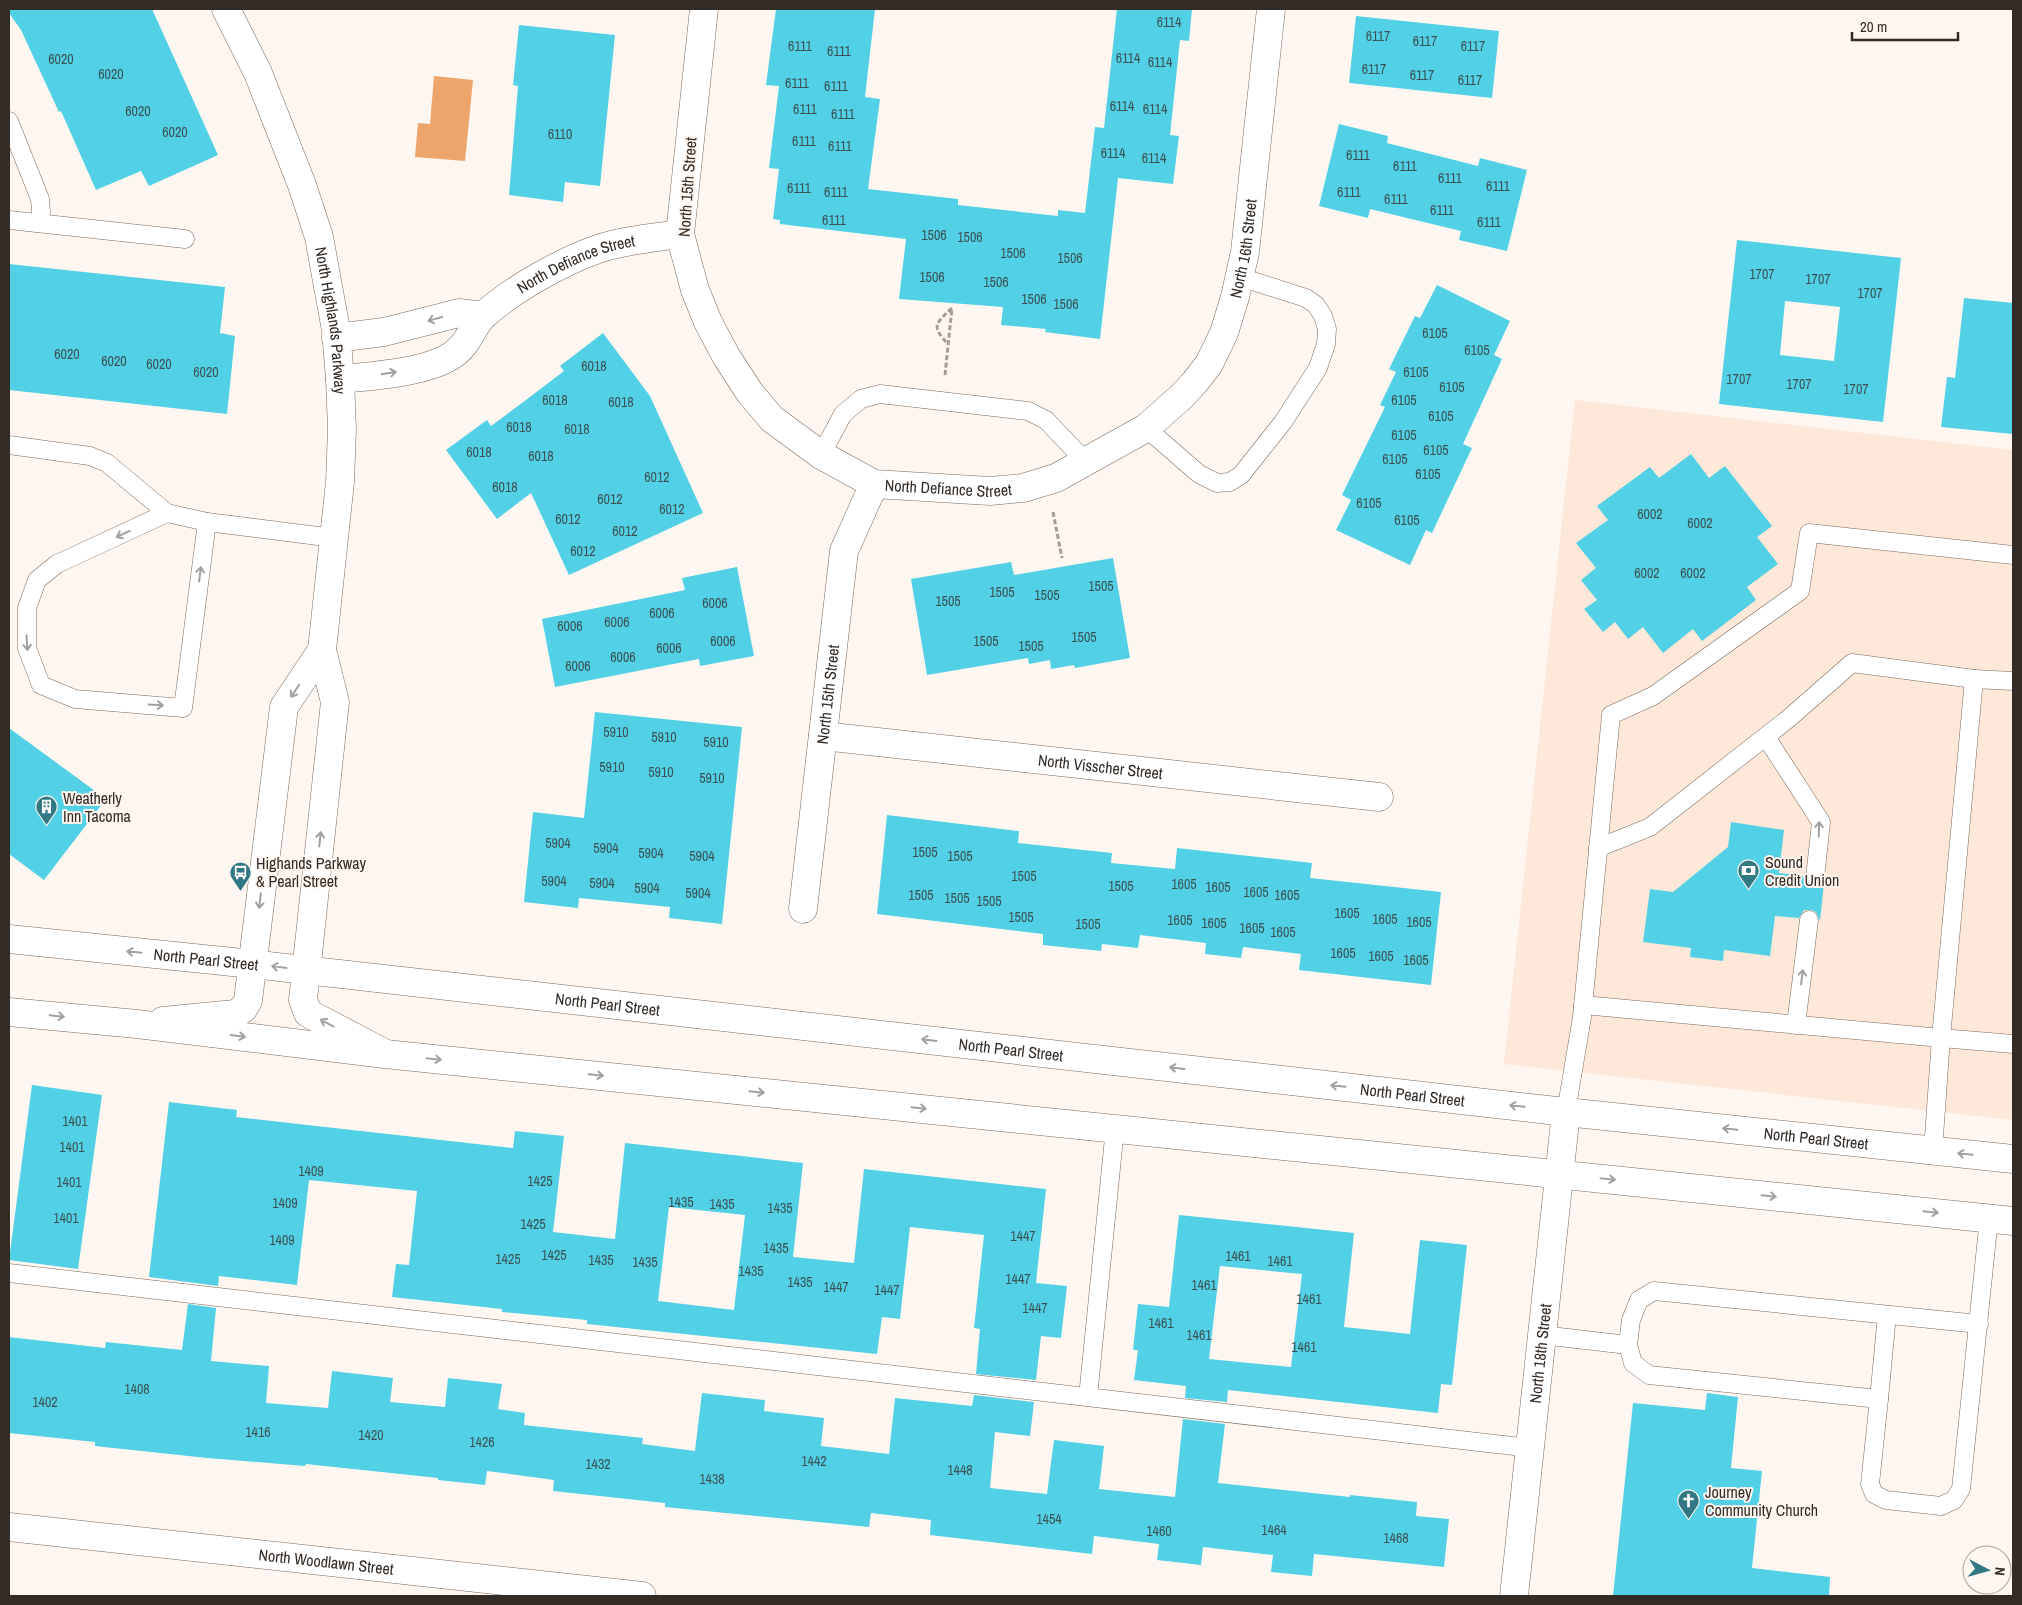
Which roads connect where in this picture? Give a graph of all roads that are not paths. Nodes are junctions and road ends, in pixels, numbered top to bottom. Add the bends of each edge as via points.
1 (226, 9) edge
2 (704, 9) edge
3 (1271, 9) edge
4 (9, 121) edge
5 (9, 220) edge
6 (39, 223) junction
7 (680, 234) junction
8 (185, 239) dead end
9 (1240, 277) junction
10 (482, 316) junction
11 (336, 338) junction
12 (726, 356) joint
13 (340, 379) junction
14 (1146, 428) junction
15 (1120, 443) joint
16 (9, 446) edge
17 (821, 455) junction
18 (1085, 461) junction
19 (874, 484) junction
20 (167, 513) junction
21 (207, 522) junction
22 (334, 538) junction
23 (2013, 555) edge
24 (322, 650) junction
25 (1974, 679) junction
26 (2013, 681) edge
27 (823, 736) junction
28 (1766, 737) junction
29 (1379, 798) dead end
30 (1598, 848) junction
31 (1815, 878) dead end
32 (803, 909) dead end
33 (1809, 920) dead end
34 (9, 939) edge
35 (252, 964) junction
36 (305, 971) junction
37 (1584, 1005) junction
38 (9, 1012) edge
39 (137, 1024) junction
40 (1796, 1025) junction
41 (1941, 1038) junction
42 (2013, 1044) edge
43 (386, 1054) junction
44 (1566, 1112) junction
45 (1115, 1128) junction
46 (1934, 1151) junction
47 (2013, 1159) edge
48 (1559, 1174) junction
49 (2001, 1220) edge
50 (9, 1273) edge
51 (1887, 1315) junction
52 (1979, 1324) junction
53 (1542, 1335) junction
54 (1628, 1345) junction
55 (1088, 1397) junction
56 (1879, 1399) junction
57 (1530, 1448) junction
58 (9, 1526) edge
59 (642, 1596) edge
60 (1514, 1596) edge

1 - 11 street, North Highlands Parkway via 258,73 302,185 319,237
2 - 7 street, North 15th Street
3 - 9 street, North 16th Street
4 - 6 lane via 40,199
5 - 6 lane
6 - 8 lane
7 - 10 street, North Defiance Street via 598,249 560,265
7 - 12 street, North 15th Street via 695,290
9 - 14 street, North 16th Street via 1224,333 1209,364 1189,389
9 - 14 lane via 1306,298 1316,305 1327,329 1318,368 1283,422 1241,475 1230,482 1217,484 1200,474
10 -> 11 street via 459,313 384,332
13 -> 10 street, North Defiance Street via 427,366 451,356 468,341
11 - 13 street, North Highlands Parkway
12 - 17 street, North Defiance Street via 750,393 772,418
13 - 22 street, North Highlands Parkway via 342,429
14 - 15 street, North 16th Street
15 - 18 street, North Defiance Street
16 - 20 lane via 90,456 106,463
17 - 18 lane via 843,414 861,399 880,394 1028,411 1046,420
17 - 19 street, North Defiance Street
18 - 19 street, North Defiance Street via 1056,478 1023,488 990,492
19 - 27 street, North 15th Street via 844,551
20 - 21 lane
20 -> 21 lane via 57,564 37,580 27,608 27,648 41,686 75,699 183,708
21 - 22 lane
22 - 24 street, North Highlands Parkway
23 - 30 lane via 1809,533 1800,592 1653,696 1611,715
24 -> 35 street, North Highlands Parkway via 284,707
36 -> 24 street, North Highlands Parkway via 336,702
25 - 26 lane
25 - 28 lane via 1852,663
25 - 41 lane
27 - 29 street, North Visscher Street
27 - 32 street, North 15th Street
28 - 30 lane via 1650,827
31 -> 28 lane via 1821,822
30 - 37 lane
40 -> 33 lane
35 -> 34 street, North Pearl Street
36 -> 35 street, North Pearl Street
35 - 39 street, North Highlands Parkway via 248,1001 234,1014
43 -> 36 street, North Highlands Parkway via 308,1012 303,1000
44 -> 36 street, North Pearl Street
37 - 40 lane
37 - 44 lane
38 -> 39 street
39 -> 43 street
40 - 41 lane
41 - 42 lane
41 - 46 lane
43 -> 45 street
46 -> 44 street, North Pearl Street
44 - 48 street, North 18th Street
45 - 48 street
45 - 55 lane
47 -> 46 street, North Pearl Street
48 -> 49 street
48 - 53 street, North 18th Street
49 - 52 lane
50 - 55 lane
51 - 52 lane
51 - 54 lane via 1654,1292 1639,1300 1631,1320
51 - 56 lane
52 - 56 lane via 1961,1489 1954,1500 1941,1506 1886,1500 1874,1494 1870,1484
53 - 54 lane
53 - 57 street, North 18th Street
54 - 56 lane via 1633,1363 1649,1375
55 - 57 lane
57 - 60 street, North 18th Street
58 - 59 street, North Woodlawn Street

